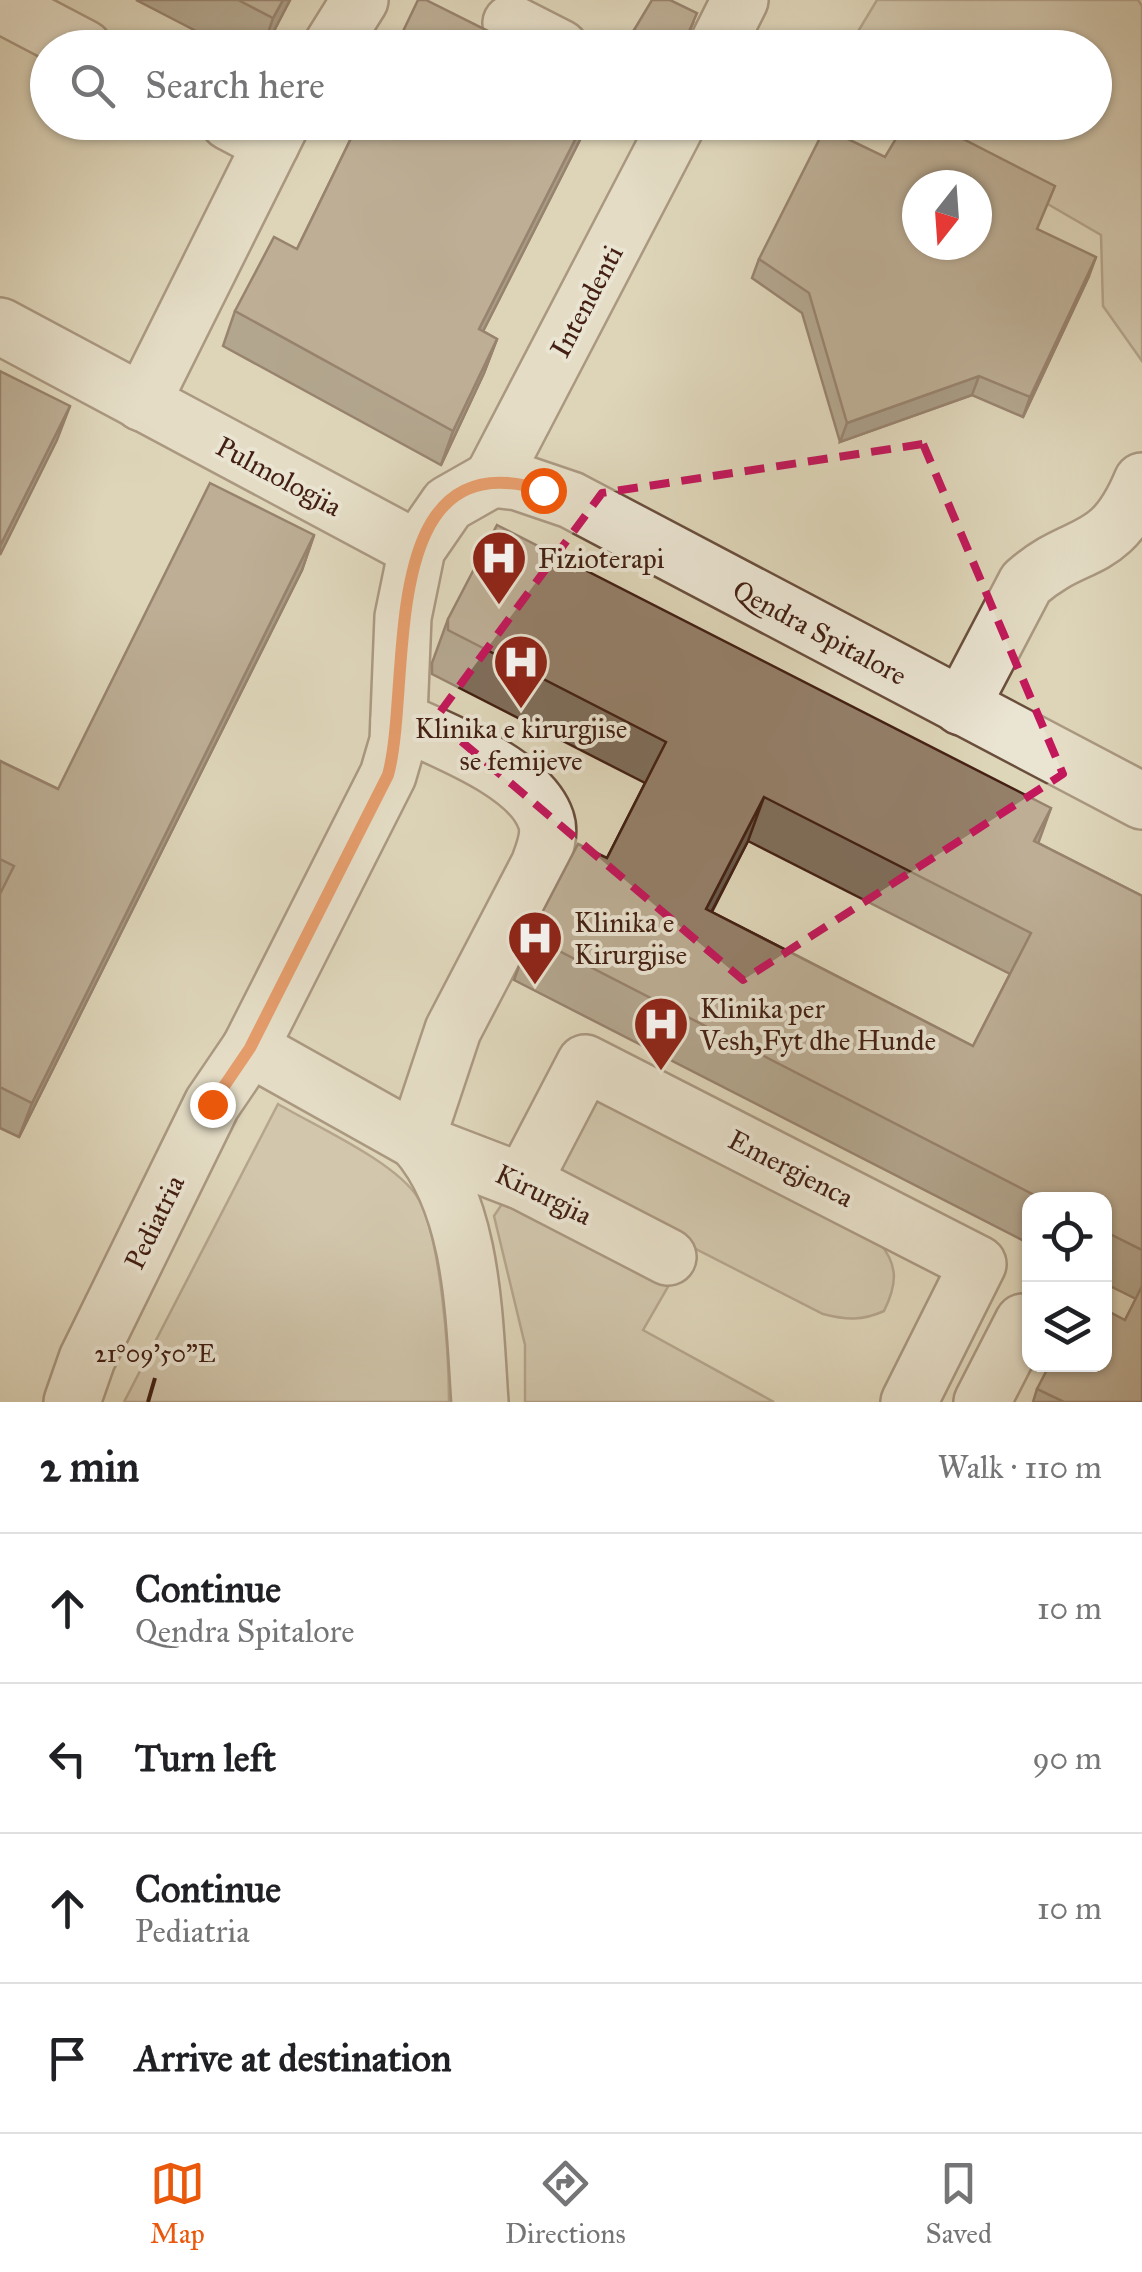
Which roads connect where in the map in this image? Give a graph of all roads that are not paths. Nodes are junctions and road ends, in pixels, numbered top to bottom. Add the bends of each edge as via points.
1 (360, 0) edge
2 (740, 0) edge
3 (0, 4) edge
4 (512, 23) dead end
5 (50, 30) edge
6 (341, 30) edge
7 (525, 30) edge
8 (725, 30) edge
9 (256, 140) edge
10 (669, 140) edge
11 (0, 326) edge
12 (142, 403) junction
13 (492, 479) junction
14 (1142, 481) edge
15 (417, 549) junction
16 (961, 707) junction
17 (399, 720) junction
18 (1142, 801) edge
19 (250, 1048) junction
20 (416, 1141) junction
21 (523, 1182) junction
22 (668, 1257) dead end
23 (1022, 1324) edge
24 (72, 1402) edge
25 (480, 1402) edge
26 (909, 1402) edge
27 (982, 1402) edge

1 - 6 street
2 - 8 street
3 - 5 street
4 - 7 street
9 - 12 street
10 - 13 street, Intendenti
11 - 12 street, Pulmologjia
12 - 15 street, Pulmologjia
13 - 15 street via 448,504
13 - 16 street, Qendra Spitalore via 571,500
14 - 16 street via 1116,530 1026,583
15 - 17 street, Pediatria via 403,617
16 - 18 street, Qendra Spitalore
17 - 19 street, Pediatria via 378,800
17 - 20 street via 514,780 547,821 539,865 453,1030
19 - 20 street, Kirurgjia
19 - 24 street, Pediatria via 212,1104 87,1358
20 - 21 street, Kirurgjia
20 - 25 street, Kirurgjia via 436,1164 456,1220
21 - 22 street, Kirurgjia
21 - 26 street, Emergjenca via 585,1063 978,1264
23 - 27 street

